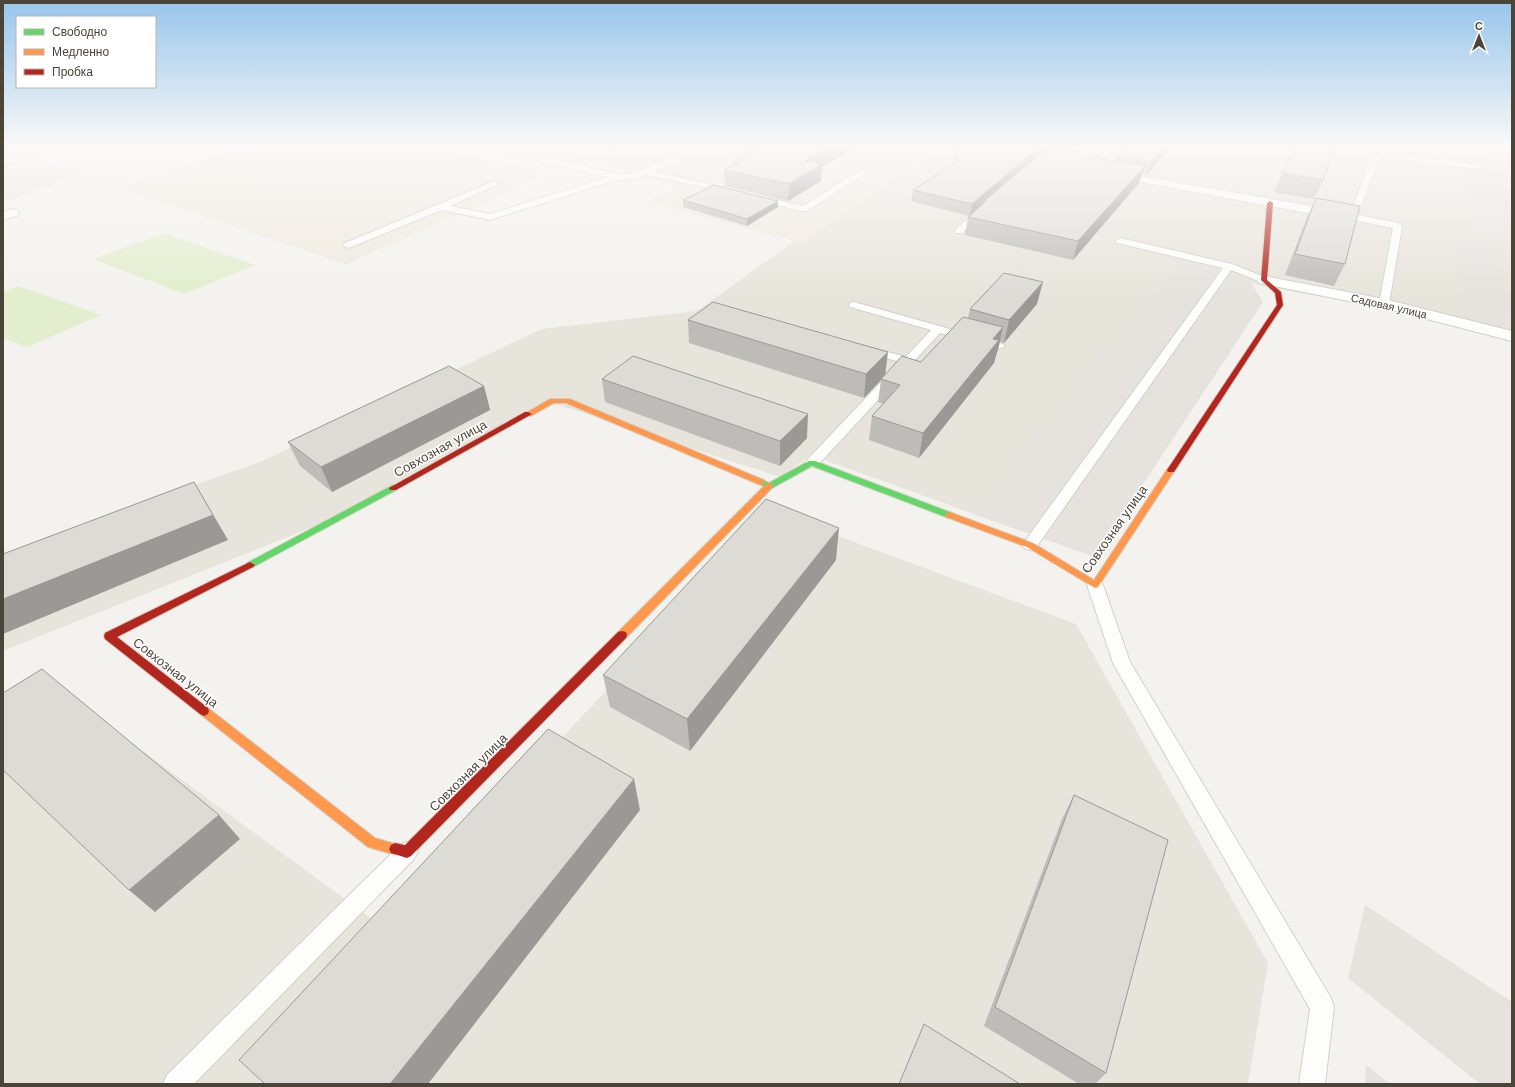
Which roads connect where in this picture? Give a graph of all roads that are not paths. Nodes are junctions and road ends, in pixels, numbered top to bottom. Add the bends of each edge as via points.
1 (464, 197) edge
2 (554, 197) edge
3 (754, 197) edge
4 (823, 197) edge
5 (1237, 197) edge
6 (1361, 197) edge
7 (1270, 203) junction
8 (441, 206) junction
9 (988, 206) edge
10 (1353, 217) junction
11 (960, 231) dead end
12 (1120, 241) dead end
13 (348, 245) dead end
14 (1229, 266) junction
15 (1264, 280) junction
16 (1384, 304) junction
17 (854, 305) dead end
18 (938, 329) junction
19 (1512, 336) edge
20 (855, 346) edge
21 (999, 346) edge
22 (908, 361) junction
23 (812, 463) junction
24 (769, 486) junction
25 (1030, 545) junction
26 (1095, 585) junction
27 (407, 852) junction
28 (176, 1084) edge
29 (1312, 1084) edge

1 - 8 lane
2 - 8 lane via 490,217
3 - 4 lane via 804,209
5 - 7 street
6 - 10 lane
7 - 10 street
7 - 15 street
8 - 13 lane
9 - 11 lane
10 - 16 lane via 1398,226
12 - 14 lane
14 - 15 lane
14 - 25 lane
15 - 16 street, Садовая улица
15 - 26 street, Совхозная улица via 1278,292 1280,305
16 - 19 street, Садовая улица
17 - 18 lane
18 - 21 lane
18 - 22 lane
20 - 22 lane
22 - 23 lane
23 - 24 street, Совхозная улица
23 - 25 street, Совхозная улица
24 - 27 street, Совхозная улица
24 - 27 street, Совхозная улица via 568,400 553,401 257,562 108,636 372,843
25 - 26 street, Совхозная улица
26 - 29 lane via 1122,663 1322,1006
27 - 28 lane

